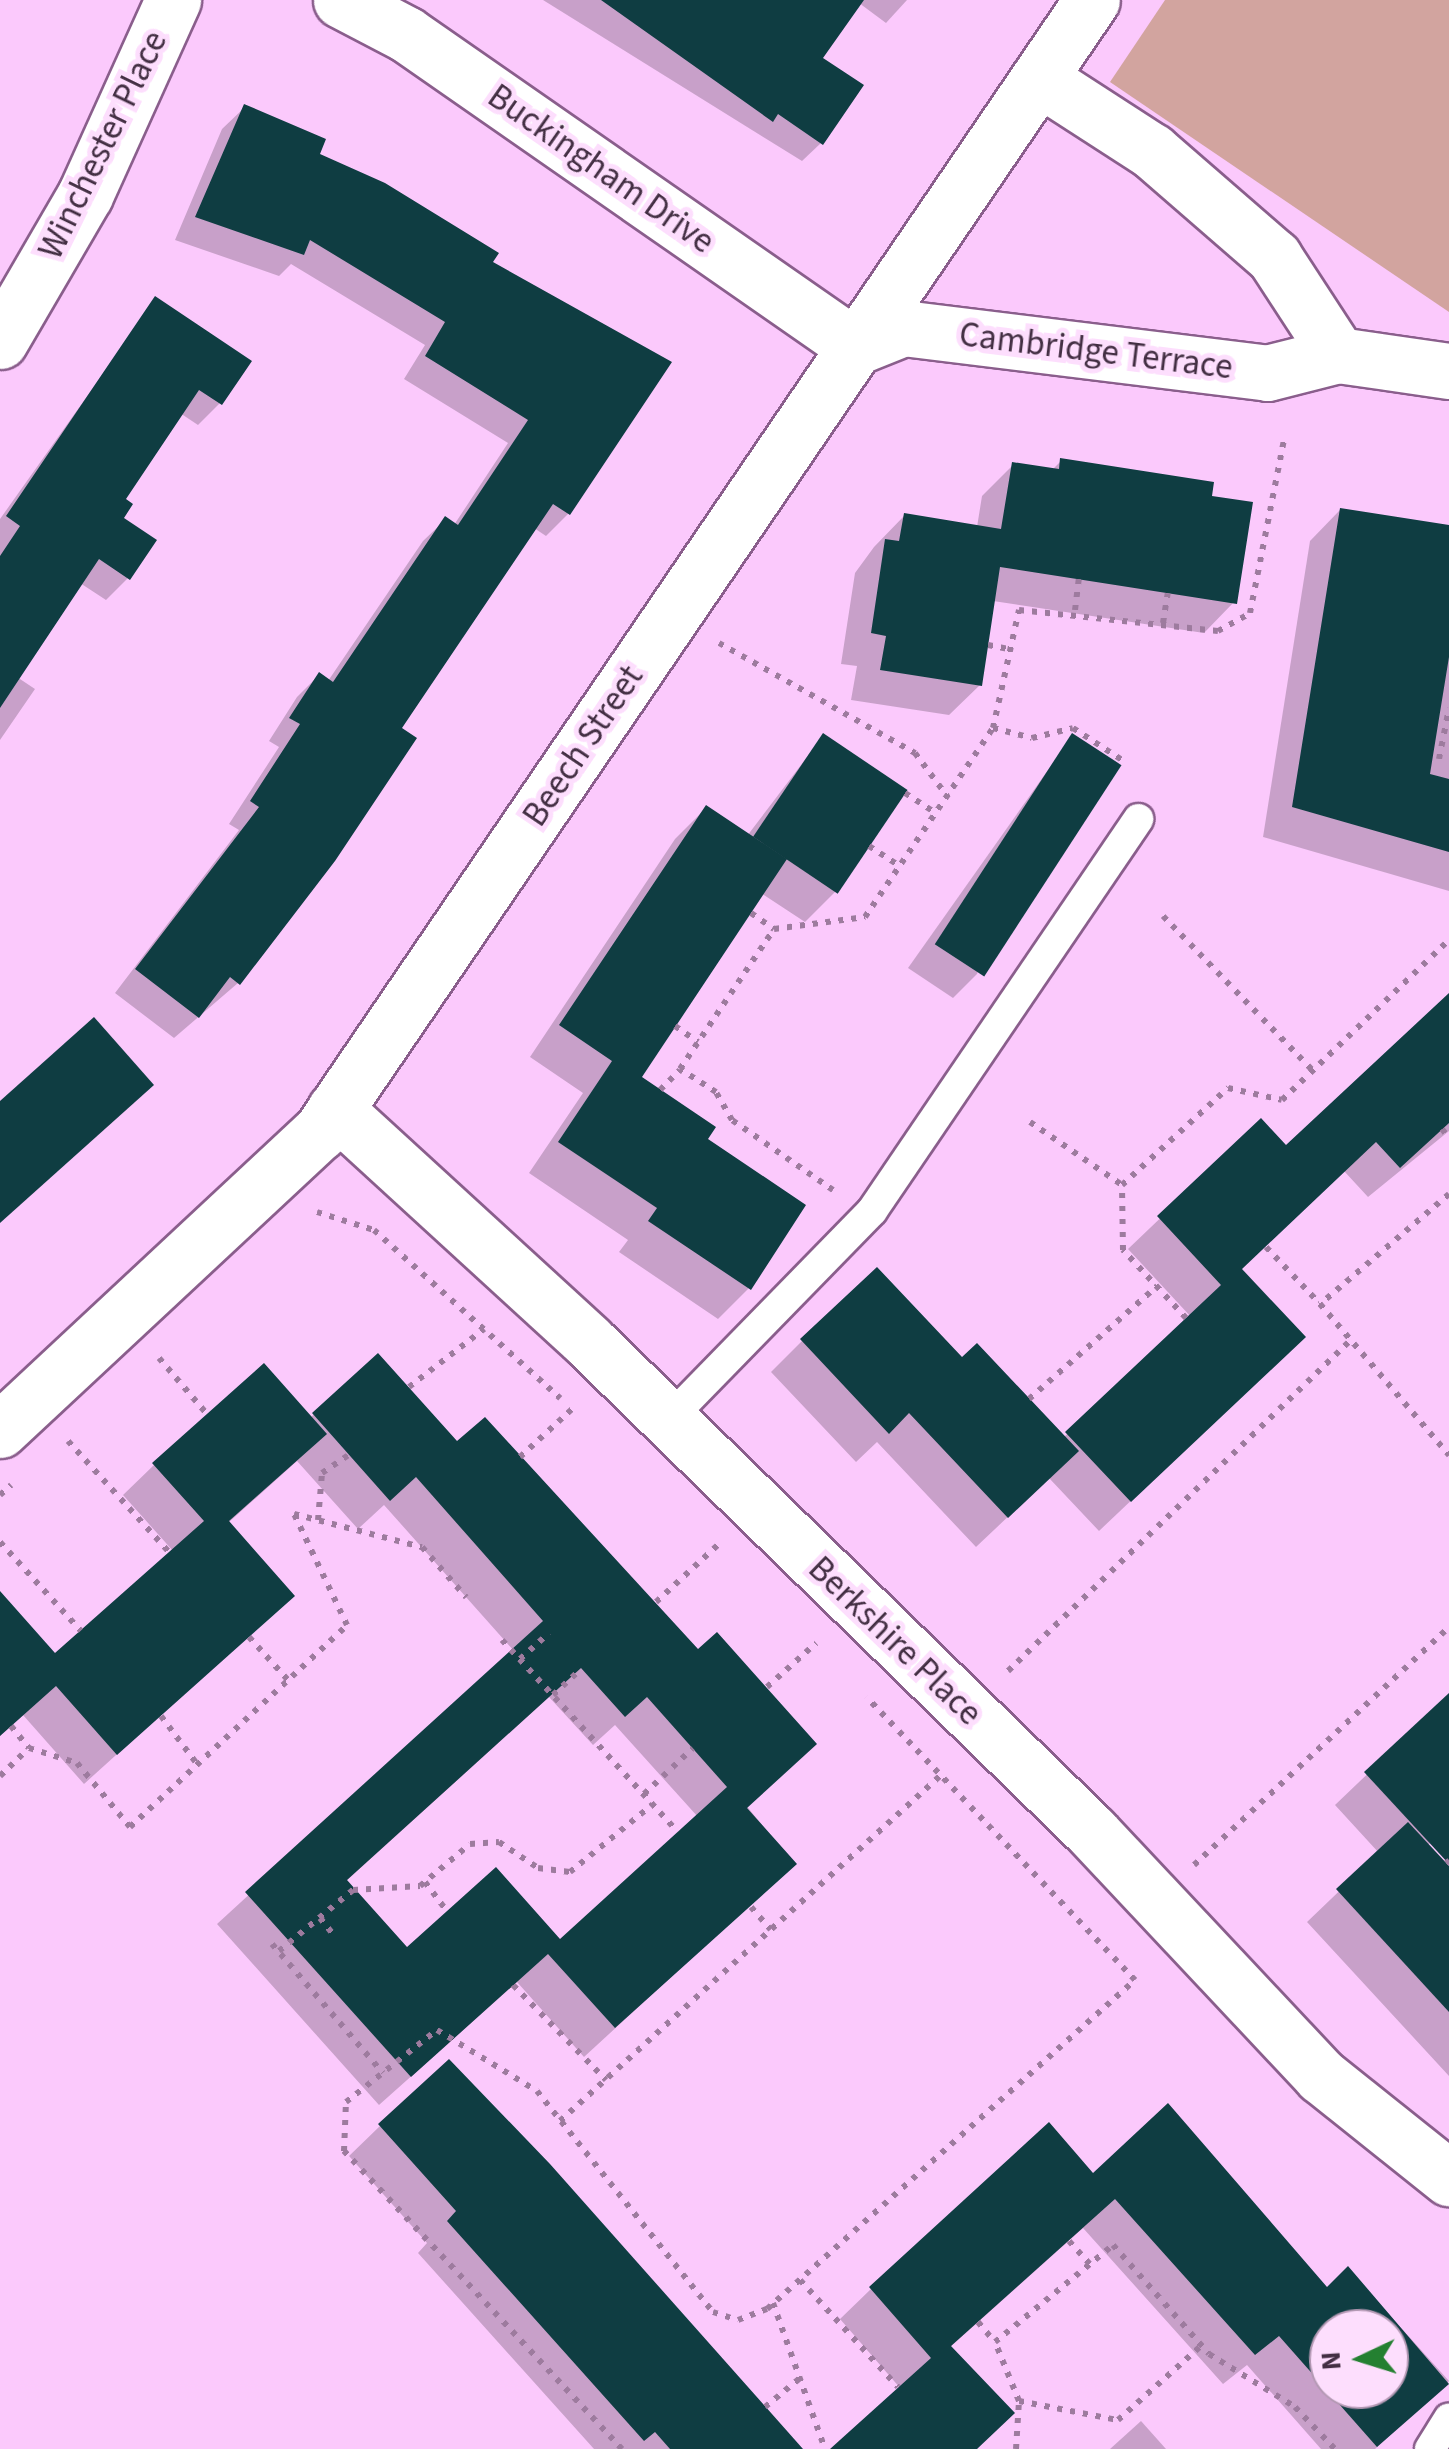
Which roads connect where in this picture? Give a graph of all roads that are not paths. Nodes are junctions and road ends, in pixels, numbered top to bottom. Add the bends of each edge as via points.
1 (173, 0) edge
2 (341, 0) edge
3 (1092, 0) edge
4 (1039, 78) junction
5 (0, 341) edge
6 (856, 346) junction
7 (1338, 355) junction
8 (1449, 371) edge
9 (1138, 819) dead end
10 (335, 1109) junction
11 (668, 1419) junction
12 (28, 1428) edge
13 (1449, 2178) edge
14 (1449, 2418) edge
15 (1430, 2449) edge

1 - 5 street, Winchester Place via 85,195
2 - 6 street, Buckingham Drive via 406,34
3 - 4 street, Beech Street
4 - 6 street, Beech Street
4 - 7 street via 1152,150 1274,257
6 - 7 street, Cambridge Terrace via 902,328 1267,373
6 - 10 street, Beech Street
7 - 8 street, Cambridge Terrace
9 - 11 lane via 872,1211
10 - 11 street, Berkshire Place
10 - 12 street, Beech Street
11 - 13 street, Berkshire Place via 1092,1832 1321,2076
14 - 15 lane

